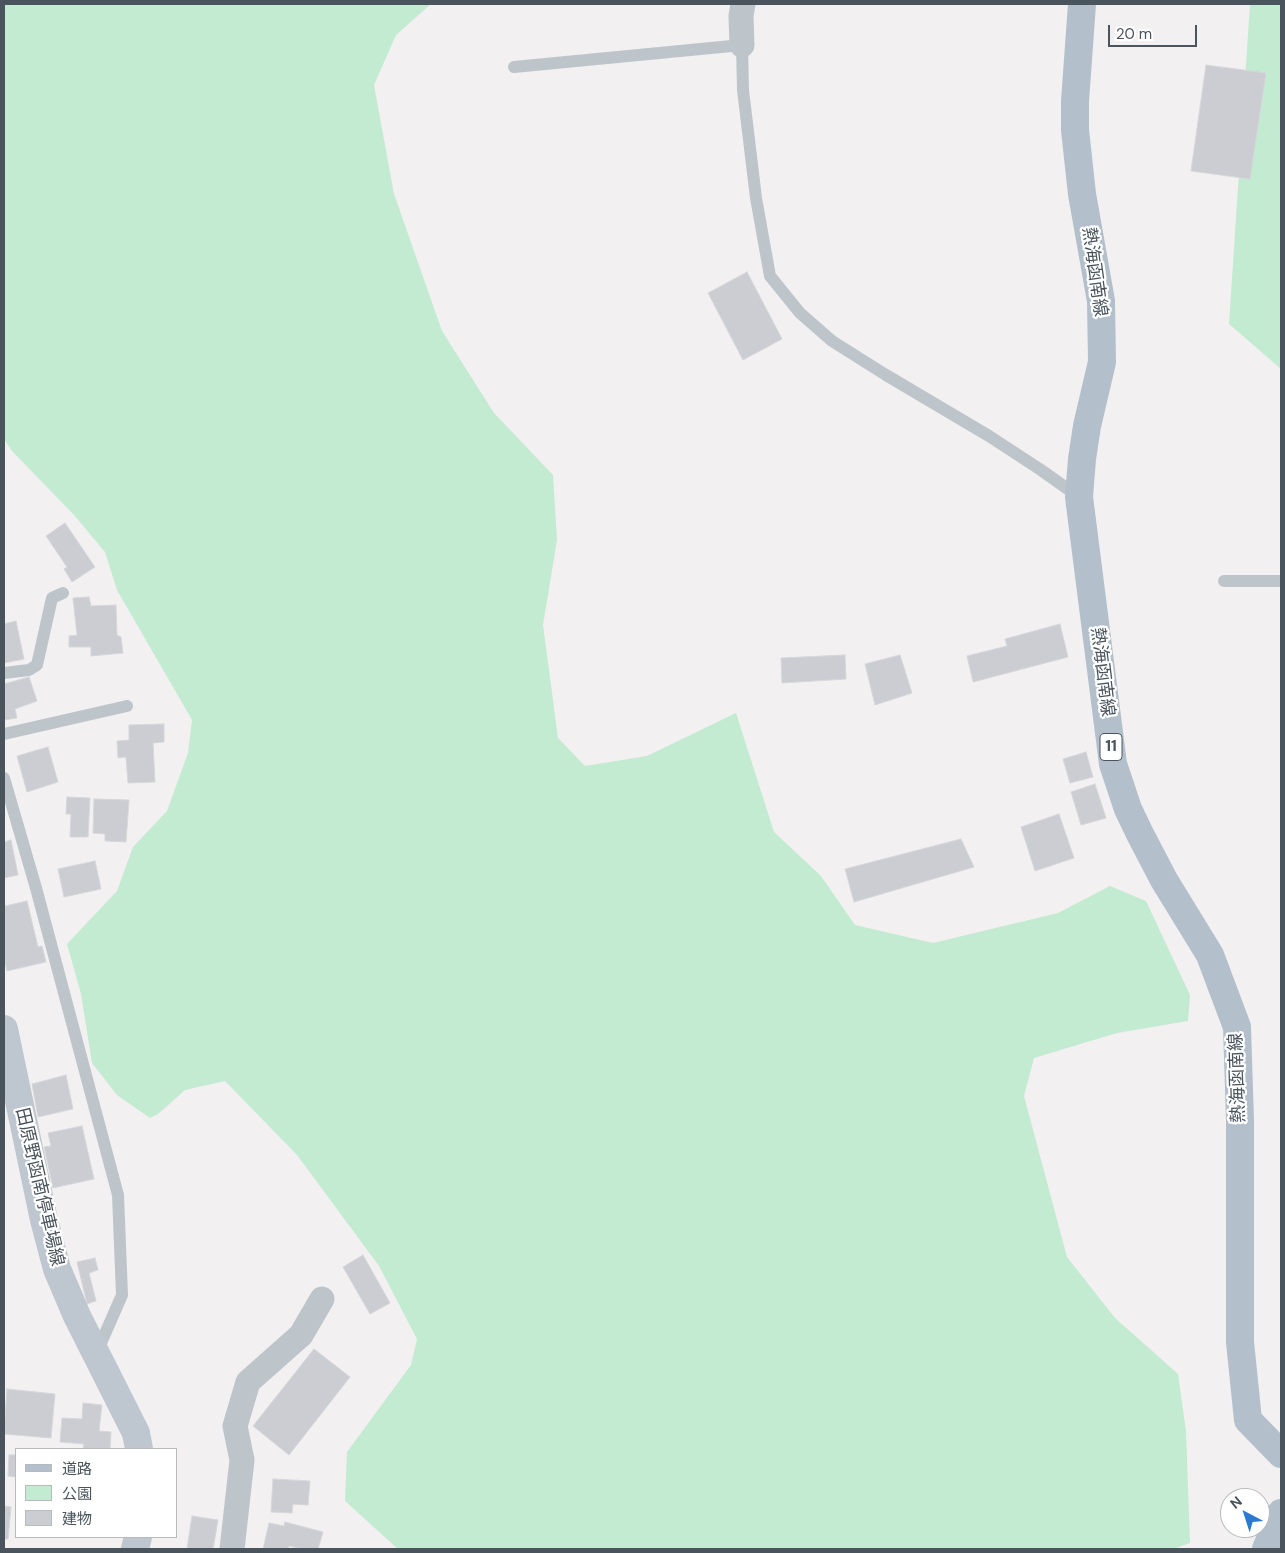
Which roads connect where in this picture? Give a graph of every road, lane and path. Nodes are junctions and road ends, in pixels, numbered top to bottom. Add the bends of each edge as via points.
1 (743, 4) edge
2 (1082, 4) edge
3 (742, 45) junction
4 (514, 67) dead end
5 (1079, 498) junction
6 (1224, 581) dead end
7 (1281, 581) edge
8 (63, 593) dead end
9 (4, 673) edge
10 (127, 706) dead end
11 (4, 734) edge
12 (4, 778) edge
13 (5, 1040) edge
14 (322, 1299) dead end
15 (96, 1354) junction
16 (139, 1448) edge
17 (1281, 1454) edge
18 (1281, 1513) edge
19 (232, 1549) edge
20 (1266, 1549) edge

1 - 3 street
2 - 5 main road, 熱海函南線 / 11 via 1075,130 1082,194 1101,301 1102,362 1086,434
3 - 4 lane
3 - 5 lane via 743,90 756,198 770,276 800,314 832,340 989,436
5 - 17 main road, 熱海函南線 / 11 via 1114,764 1128,809 1164,880 1210,955 1237,1027 1240,1342 1248,1420
6 - 7 lane
8 - 9 lane via 52,598 37,665 28,670
10 - 11 lane
12 - 15 lane via 118,1195 122,1295
13 - 15 main road, 田原野函南停車場線 via 57,1269
14 - 19 street via 301,1335 248,1382 234,1426 242,1460
15 - 16 main road, 田原野函南停車場線 via 136,1433
18 - 20 main road

